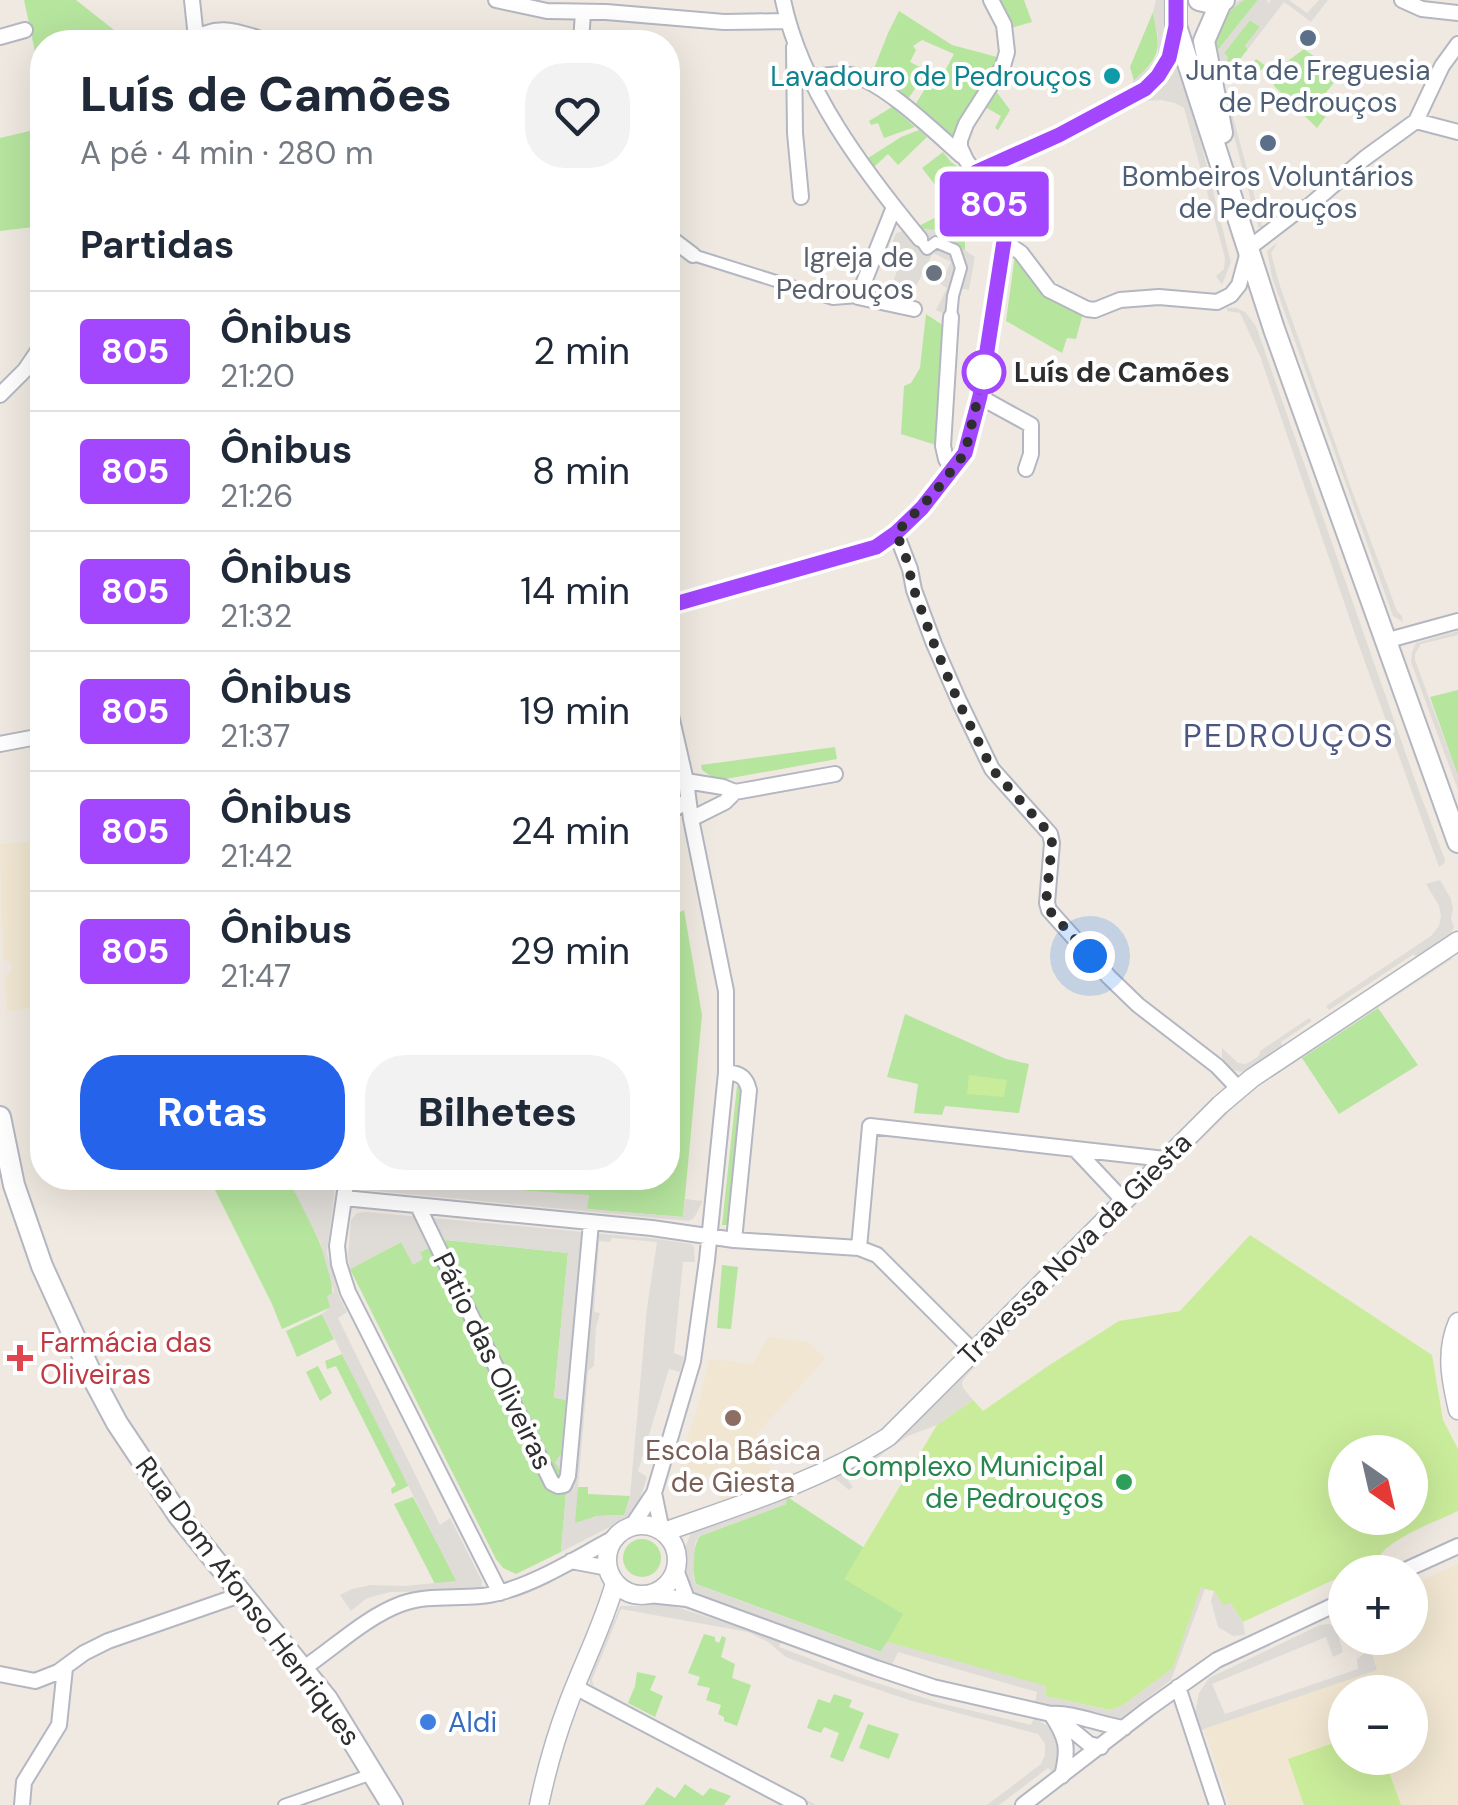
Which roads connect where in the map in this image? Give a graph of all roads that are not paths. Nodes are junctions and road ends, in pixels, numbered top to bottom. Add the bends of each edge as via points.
1 (192, 0) edge
2 (496, 0) edge
3 (783, 0) edge
4 (991, 0) edge
5 (1176, 0) edge
6 (1199, 0) edge
7 (1402, 0) edge
8 (1222, 1) edge
9 (582, 12) junction
10 (1458, 13) edge
11 (788, 21) junction
12 (1176, 26) junction
13 (24, 30) dead end
14 (194, 30) edge
15 (582, 30) edge
16 (0, 37) edge
17 (794, 42) junction
18 (1458, 44) edge
19 (811, 76) junction
20 (1416, 121) junction
21 (1458, 132) edge
22 (971, 166) junction
23 (801, 197) dead end
24 (894, 207) junction
25 (1236, 208) junction
26 (920, 239) joint
27 (1004, 241) junction
28 (680, 246) edge
29 (1249, 248) junction
30 (693, 256) joint
31 (858, 297) junction
32 (914, 308) dead end
33 (950, 317) joint
34 (30, 364) edge
35 (0, 395) edge
36 (980, 396) junction
37 (1026, 468) dead end
38 (952, 470) junction
39 (896, 533) junction
40 (680, 603) edge
41 (1458, 621) edge
42 (1385, 642) junction
43 (30, 738) edge
44 (0, 744) edge
45 (680, 755) edge
46 (835, 774) dead end
47 (686, 781) junction
48 (735, 792) junction
49 (688, 801) junction
50 (680, 805) edge
51 (691, 819) junction
52 (1458, 842) edge
53 (1454, 948) edge
54 (726, 1073) junction
55 (1239, 1089) junction
56 (0, 1117) edge
57 (1074, 1149) junction
58 (1165, 1159) junction
59 (345, 1190) edge
60 (344, 1198) junction
61 (1123, 1200) junction
62 (418, 1206) junction
63 (592, 1223) junction
64 (710, 1236) junction
65 (734, 1240) junction
66 (859, 1248) junction
67 (1458, 1322) edge
68 (973, 1350) junction
69 (1458, 1410) edge
70 (654, 1492) junction
71 (632, 1526) junction
72 (667, 1536) junction
73 (614, 1538) junction
74 (1458, 1546) edge
75 (1428, 1560) edge
76 (570, 1561) junction
77 (676, 1570) junction
78 (616, 1581) junction
79 (500, 1593) junction
80 (243, 1594) junction
81 (649, 1594) junction
82 (687, 1599) junction
83 (1328, 1608) edge
84 (65, 1668) junction
85 (304, 1668) junction
86 (0, 1674) edge
87 (1178, 1687) junction
88 (575, 1688) junction
89 (1051, 1714) junction
90 (1124, 1728) junction
91 (1101, 1747) junction
92 (374, 1773) junction
93 (1062, 1776) junction
94 (22, 1805) edge
95 (284, 1805) edge
96 (392, 1805) edge
97 (539, 1805) edge
98 (799, 1805) edge
99 (1023, 1805) edge
100 (1217, 1805) edge

1 - 14 street
2 - 9 street
3 - 11 street
4 - 22 street via 1004,25 1007,52 962,132 960,147
5 - 12 main road
6 - 8 main road
7 - 10 street
8 - 25 main road via 1204,41
9 - 11 street
9 - 15 street
11 - 17 street
12 - 22 street via 1169,58 1145,89 1059,135
12 - 25 main road
13 - 16 street
17 - 19 street
17 - 23 street
18 - 20 street
19 - 22 street via 866,81
19 - 24 street via 864,169
20 - 21 street
20 - 29 street
22 - 27 street via 996,208
24 - 26 street
24 - 31 street
25 - 29 main road
26 - 33 street via 927,249 936,242 956,250 961,268
27 - 29 street via 1049,290 1095,310 1120,300 1217,302 1232,296
27 - 36 street
28 - 30 street
29 - 42 main road
30 - 31 street via 834,299
31 - 32 street
33 - 38 street via 944,446
34 - 35 street
36 - 37 street via 1031,425
36 - 38 street via 965,453
38 - 39 street
39 - 40 street via 857,554
39 - 55 street via 934,644 992,769 1050,834 1049,910 1138,1005
41 - 42 street
42 - 52 main road
43 - 44 street
45 - 47 street
46 - 48 street
47 - 48 street
47 - 49 street
48 - 51 street
49 - 50 street
49 - 51 street
51 - 54 street via 726,991
53 - 55 street, Travessa Nova da Giesta
54 - 64 street
54 - 65 street via 743,1077 749,1090
55 - 58 street, Travessa Nova da Giesta
56 - 80 main road, Rua Dom Afonso Henriques via 23,1214 94,1380 160,1491
57 - 58 street
57 - 61 street
57 - 66 street via 870,1126
58 - 61 street, Travessa Nova da Giesta
59 - 60 street
60 - 62 street
60 - 79 street via 337,1246 348,1292
61 - 68 street, Travessa Nova da Giesta
62 - 63 street
62 - 63 street, Pátio das Oliveiras via 558,1486 568,1476
63 - 64 street
64 - 65 street
64 - 70 street via 693,1361
65 - 66 street
66 - 68 street via 877,1255
67 - 69 street via 1450,1367
68 - 72 street, Travessa Nova da Giesta via 879,1443
70 - 71 street
70 - 72 street
71 - 72 street via 646,1524
71 - 73 street
72 - 77 street
73 - 76 street
73 - 78 street via 608,1549
74 - 75 street
76 - 78 street
76 - 79 street
77 - 81 street via 667,1585
77 - 82 street
78 - 81 street via 636,1595
78 - 88 street
79 - 85 street via 402,1604
80 - 84 street via 108,1641
80 - 85 main road, Rua Dom Afonso Henriques
81 - 82 street
82 - 89 street via 876,1668
83 - 87 street via 1217,1660
84 - 86 street via 35,1681
84 - 94 street via 60,1725 24,1782
85 - 92 main road, Rua Dom Afonso Henriques
87 - 90 street
87 - 100 street
88 - 97 street
88 - 98 street
89 - 90 street
89 - 91 street
89 - 93 street via 1066,1740
90 - 91 street
91 - 93 street
92 - 95 street
92 - 96 main road, Rua Dom Afonso Henriques
93 - 99 street

